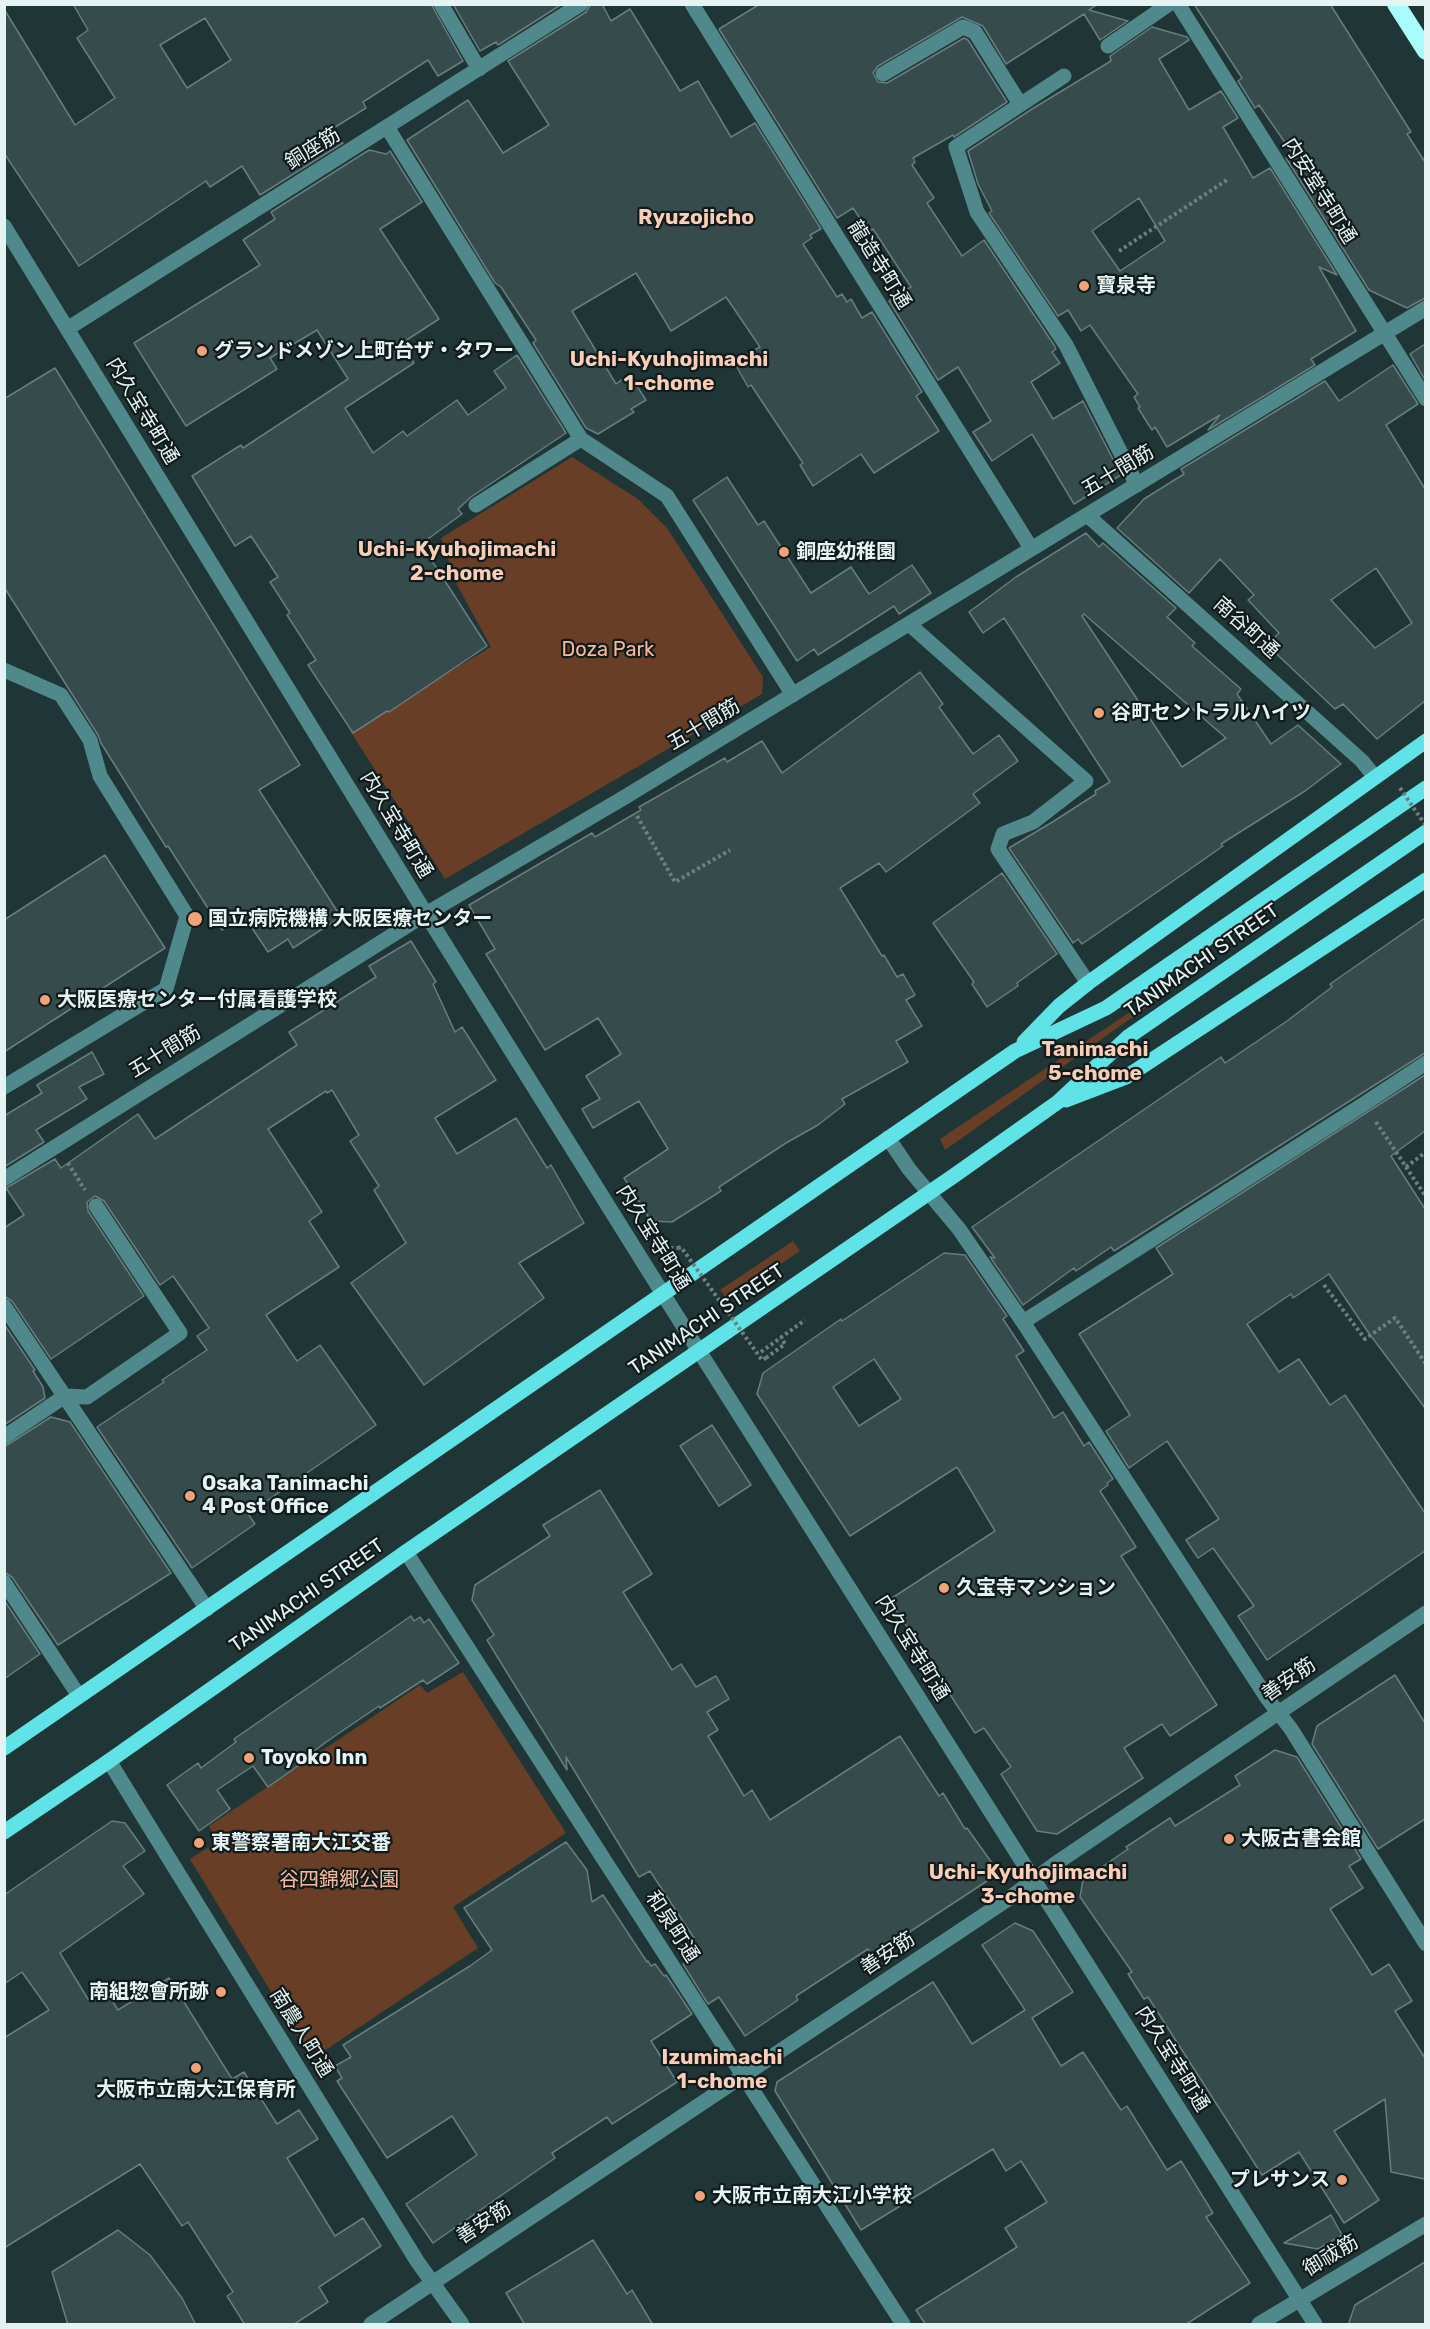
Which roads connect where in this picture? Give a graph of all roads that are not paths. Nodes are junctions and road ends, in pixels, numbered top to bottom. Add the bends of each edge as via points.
1 (441, 4) edge
2 (581, 4) edge
3 (692, 4) edge
4 (1169, 4) edge
5 (1178, 4) edge
6 (1396, 4) edge
7 (1108, 46) dead end
8 (1425, 51) edge
9 (479, 69) junction
10 (883, 74) dead end
11 (1064, 76) dead end
12 (1020, 104) junction
13 (387, 127) junction
14 (4, 226) edge
15 (1425, 308) edge
16 (67, 328) junction
17 (1383, 334) junction
18 (1425, 399) edge
19 (581, 440) junction
20 (1137, 485) junction
21 (476, 505) dead end
22 (1087, 515) junction
23 (1031, 548) junction
24 (909, 624) junction
25 (4, 670) edge
26 (793, 695) junction
27 (1425, 741) edge
28 (1374, 776) junction
29 (1425, 788) edge
30 (1425, 832) edge
31 (1425, 880) edge
32 (426, 914) junction
33 (1088, 983) junction
34 (1015, 1051) junction
35 (1425, 1063) edge
36 (4, 1087) edge
37 (1058, 1102) junction
38 (888, 1138) junction
39 (4, 1179) edge
40 (929, 1193) junction
41 (96, 1206) road end
42 (663, 1294) junction
43 (4, 1305) edge
44 (1023, 1322) junction
45 (699, 1351) junction
46 (65, 1396) junction
47 (4, 1437) edge
48 (406, 1552) junction
49 (4, 1582) edge
50 (207, 1609) junction
51 (1425, 1613) edge
52 (79, 1696) junction
53 (1279, 1713) junction
54 (4, 1748) edge
55 (109, 1761) junction
56 (4, 1832) edge
57 (1035, 1880) junction
58 (1425, 1944) edge
59 (743, 2076) junction
60 (1425, 2224) edge
61 (433, 2282) junction
62 (1299, 2299) junction
63 (371, 2325) edge
64 (462, 2325) edge
65 (903, 2325) edge
66 (1259, 2325) edge
67 (1315, 2325) edge

1 - 9 street
2 - 9 street, 銅座筋
3 - 23 street, 龍造寺町通
4 - 7 street
5 - 17 street, 内安堂寺町通
6 - 8 highway
9 - 13 street, 銅座筋
10 - 12 street via 963,27 975,32
11 - 12 street
12 - 20 street via 956,147 977,212 1066,345
13 - 16 street, 銅座筋
13 - 19 street
14 - 16 street, 内久宝寺町通
15 - 17 street, 五十間筋
16 - 32 street, 内久宝寺町通
17 - 18 street, 内安堂寺町通
17 - 20 street, 五十間筋
19 - 21 street
19 - 26 street via 667,496
20 - 22 street, 五十間筋
22 - 23 street, 五十間筋
22 - 28 street, 南谷町通 via 1362,761
23 - 24 street, 五十間筋
24 - 26 street, 五十間筋
24 - 33 street via 1086,782 1033,822 1003,834 998,849
25 - 36 street via 61,695 90,740 100,776 187,916 165,989
26 - 32 street, 五十間筋
27 - 28 main road
28 - 33 main road
29 - 34 main road, TANIMACHI STREET via 1106,1008
30 - 37 main road, TANIMACHI STREET via 1128,1037
31 - 37 main road via 1126,1077
32 - 39 street, 五十間筋
32 - 42 street, 内久宝寺町通
33 - 34 main road
34 - 38 main road, TANIMACHI STREET
35 - 44 street
37 - 40 main road, TANIMACHI STREET
38 - 40 street
38 - 42 main road, TANIMACHI STREET
40 - 44 street via 959,1229
40 - 45 main road, TANIMACHI STREET
41 - 46 street via 180,1333 87,1397
42 - 45 street, 内久宝寺町通
42 - 50 main road, TANIMACHI STREET
43 - 46 street
44 - 53 street
45 - 48 main road, TANIMACHI STREET
45 - 57 street, 内久宝寺町通
46 - 47 street
46 - 50 street
48 - 55 main road, TANIMACHI STREET
48 - 59 street, 和泉町通
49 - 52 street
50 - 52 main road, TANIMACHI STREET
51 - 53 street, 善安筋
52 - 54 main road, TANIMACHI STREET
53 - 57 street, 善安筋
53 - 58 street
55 - 56 main road, TANIMACHI STREET
55 - 61 street, 南農人町通
57 - 59 street, 善安筋
57 - 62 street, 内久宝寺町通
59 - 61 street, 善安筋
59 - 65 street, 和泉町通
60 - 62 street, 御祓筋
61 - 63 street, 善安筋
61 - 64 street, 南農人町通
62 - 66 street, 御祓筋
62 - 67 street, 内久宝寺町通

